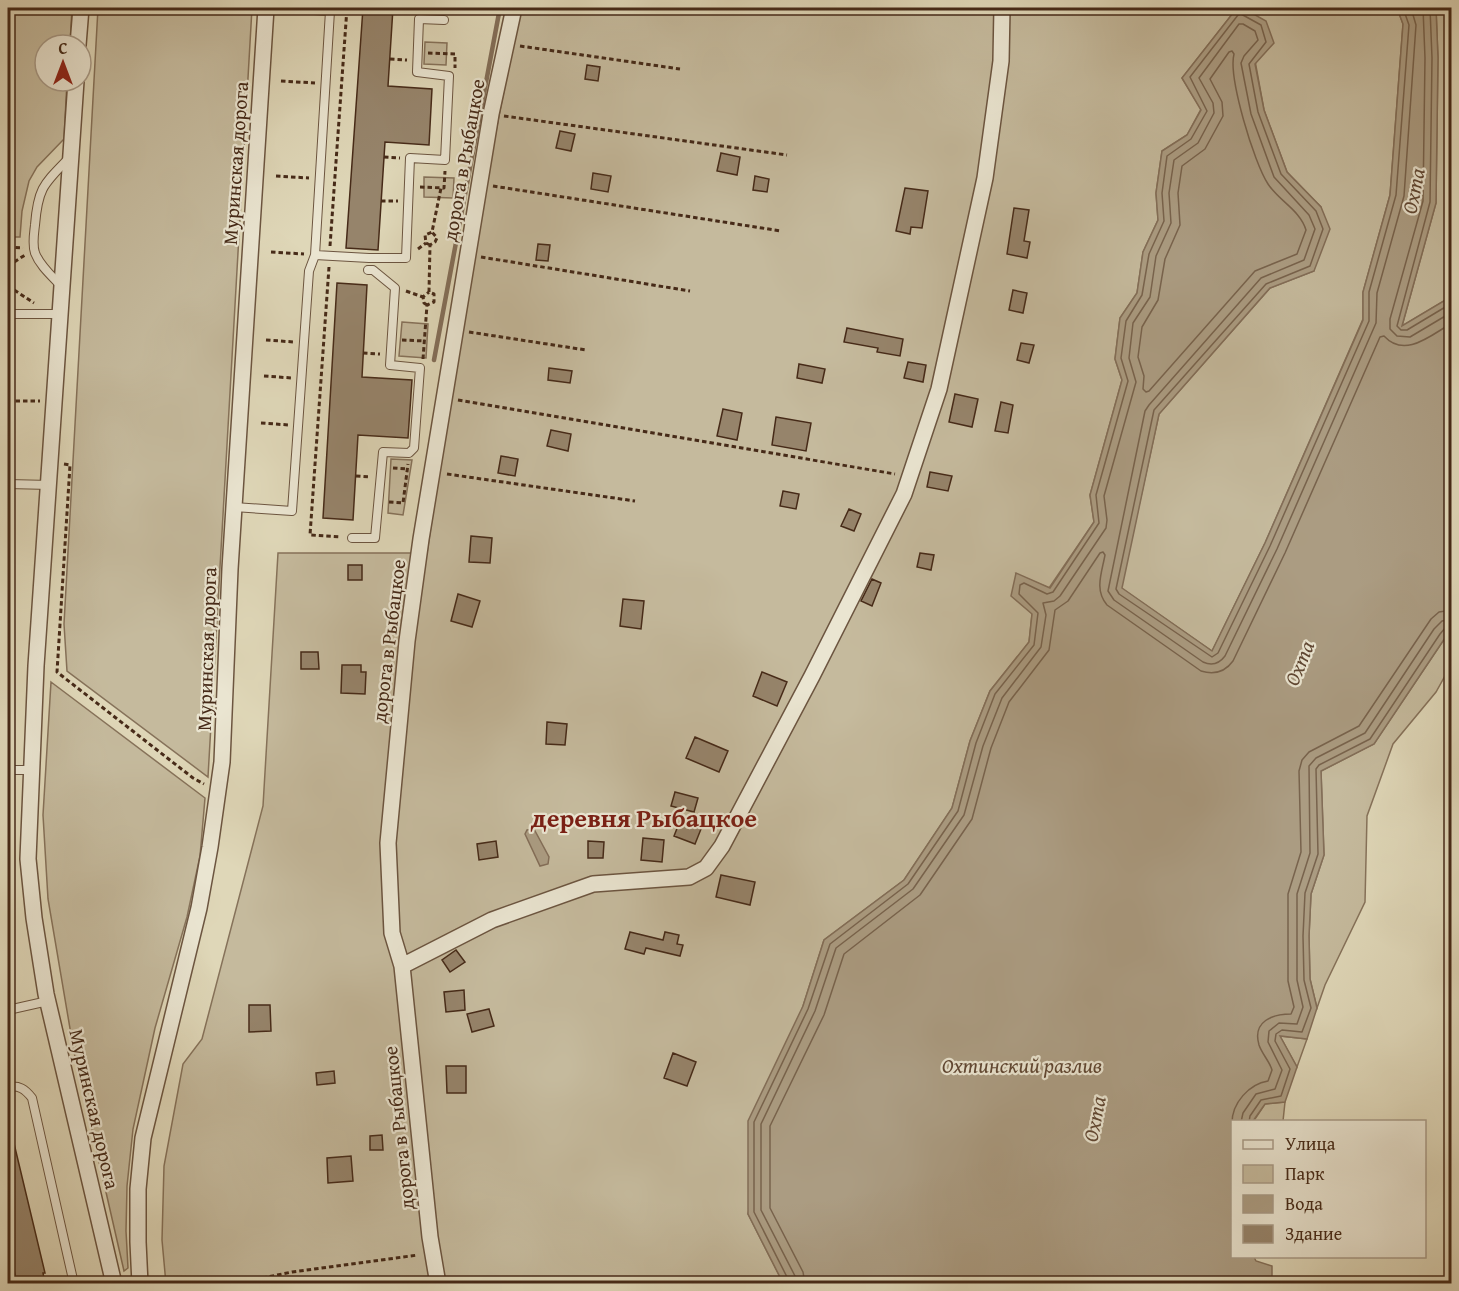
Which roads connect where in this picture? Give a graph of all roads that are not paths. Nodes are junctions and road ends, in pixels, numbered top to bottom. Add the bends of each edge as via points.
1 (81, 8) edge
2 (266, 8) edge
3 (282, 8) edge
4 (514, 8) edge
5 (1002, 8) edge
6 (444, 20) dead end
7 (79, 33) edge
8 (75, 93) edge
9 (71, 156) junction
10 (315, 255) junction
11 (368, 270) dead end
12 (62, 287) junction
13 (8, 314) edge
14 (60, 314) junction
15 (8, 484) edge
16 (50, 484) junction
17 (234, 507) junction
18 (352, 538) road end
19 (8, 770) edge
20 (31, 770) junction
21 (402, 966) junction
22 (48, 1001) junction
23 (8, 1010) edge
24 (8, 1087) edge
25 (74, 1284) edge
26 (114, 1284) edge
27 (140, 1284) edge
28 (438, 1284) edge

1 - 7 street
2 - 17 street, Муринская дорога
3 - 10 lane via 330,11
4 - 21 street, дорога в Рыбацкое via 490,114 407,641 388,843 392,933
5 - 21 street via 1001,61 985,178 939,389 904,494 722,846 706,868 689,877 592,884 492,920
6 - 10 lane via 419,19 417,72 449,76 446,160 410,158 406,258
8 - 9 street, Муринская дорога
9 - 12 street, Муринская дорога
9 - 12 lane via 40,192 34,233 40,263
10 - 17 lane via 309,271 292,511
11 - 18 lane via 395,288 390,365 420,368 414,448 409,453 383,452 375,538
12 - 14 street, Муринская дорога
13 - 14 lane
14 - 16 street, Муринская дорога
15 - 16 lane
16 - 20 street, Муринская дорога
17 - 27 street, Муринская дорога via 220,778 199,908 143,1138 138,1189
19 - 20 lane
20 - 22 street, Муринская дорога via 28,859
21 - 28 street, дорога в Рыбацкое
22 - 23 lane
22 - 26 street, Муринская дорога
24 - 25 lane via 25,1089 32,1098

